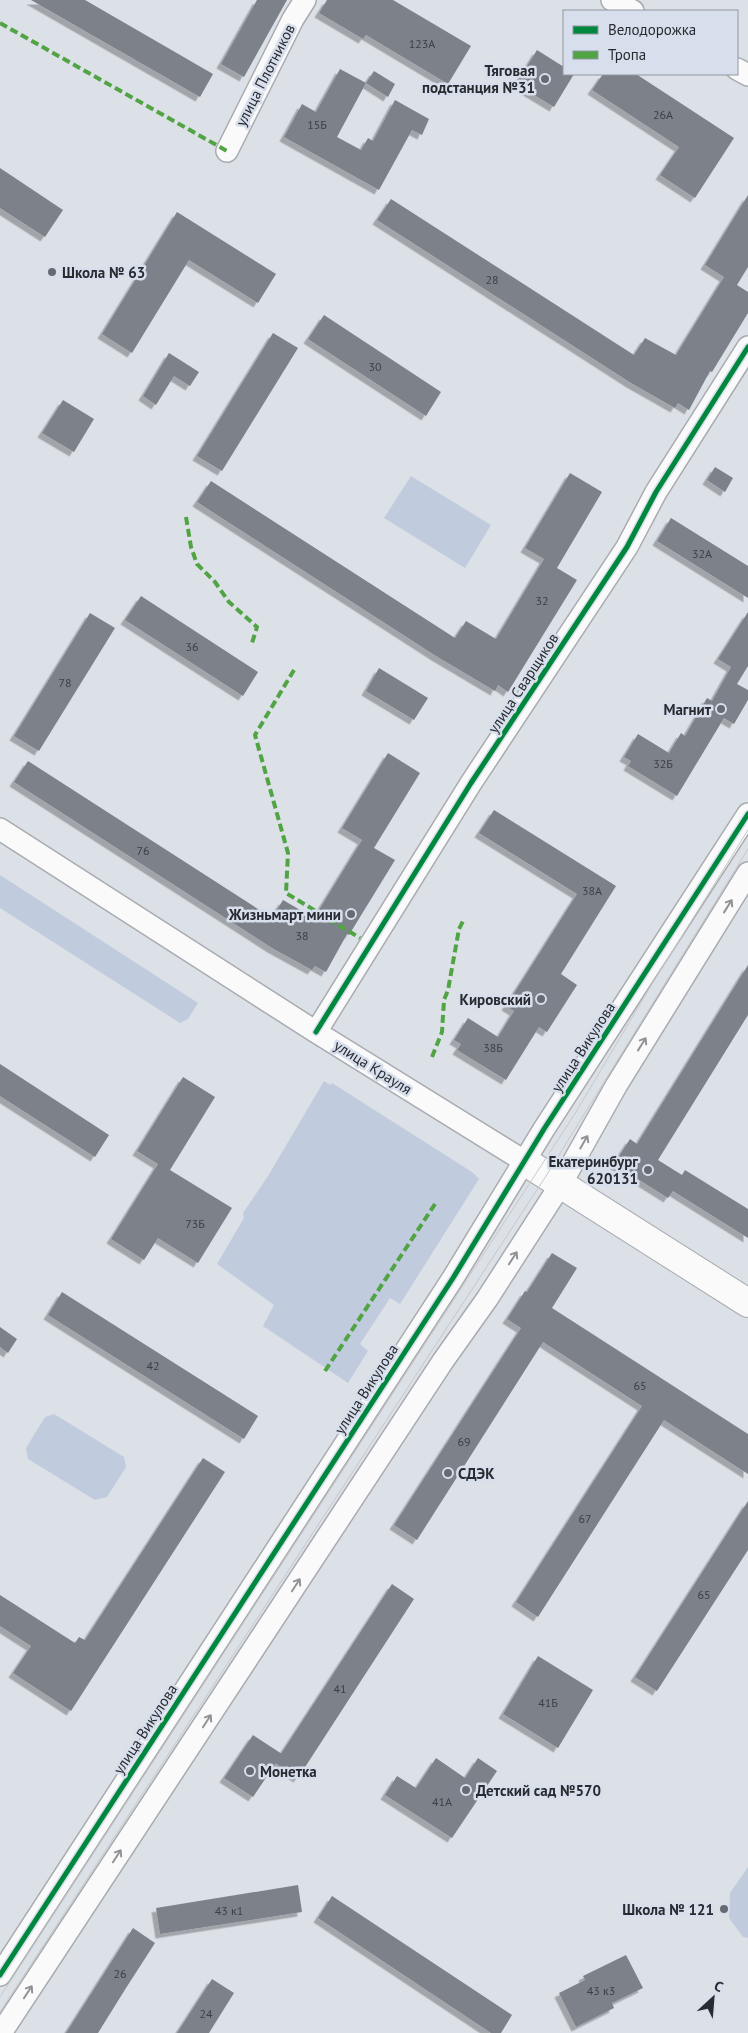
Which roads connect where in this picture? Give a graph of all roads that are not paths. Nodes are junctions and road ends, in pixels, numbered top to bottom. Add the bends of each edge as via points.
1 (305, 0) edge
2 (612, 0) edge
3 (631, 10) edge
4 (227, 151) dead end
5 (748, 347) edge
6 (748, 814) edge
7 (0, 829) edge
8 (748, 873) edge
9 (316, 1032) junction
10 (524, 1162) junction
11 (561, 1184) junction
12 (748, 1303) edge
13 (0, 1975) edge
14 (1, 2033) edge

1 - 4 street, улица Плотников
2 - 3 street
5 - 9 street, улица Сварщиков via 656,492 627,547 471,783
6 - 10 street, улица Викулова
7 - 9 street, улица Крауля
11 -> 8 street via 616,1086
9 - 10 street, улица Крауля
10 - 11 main road, улица Крауля
10 - 13 street, улица Викулова via 453,1278
11 - 12 main road, улица Крауля
14 -> 11 street

